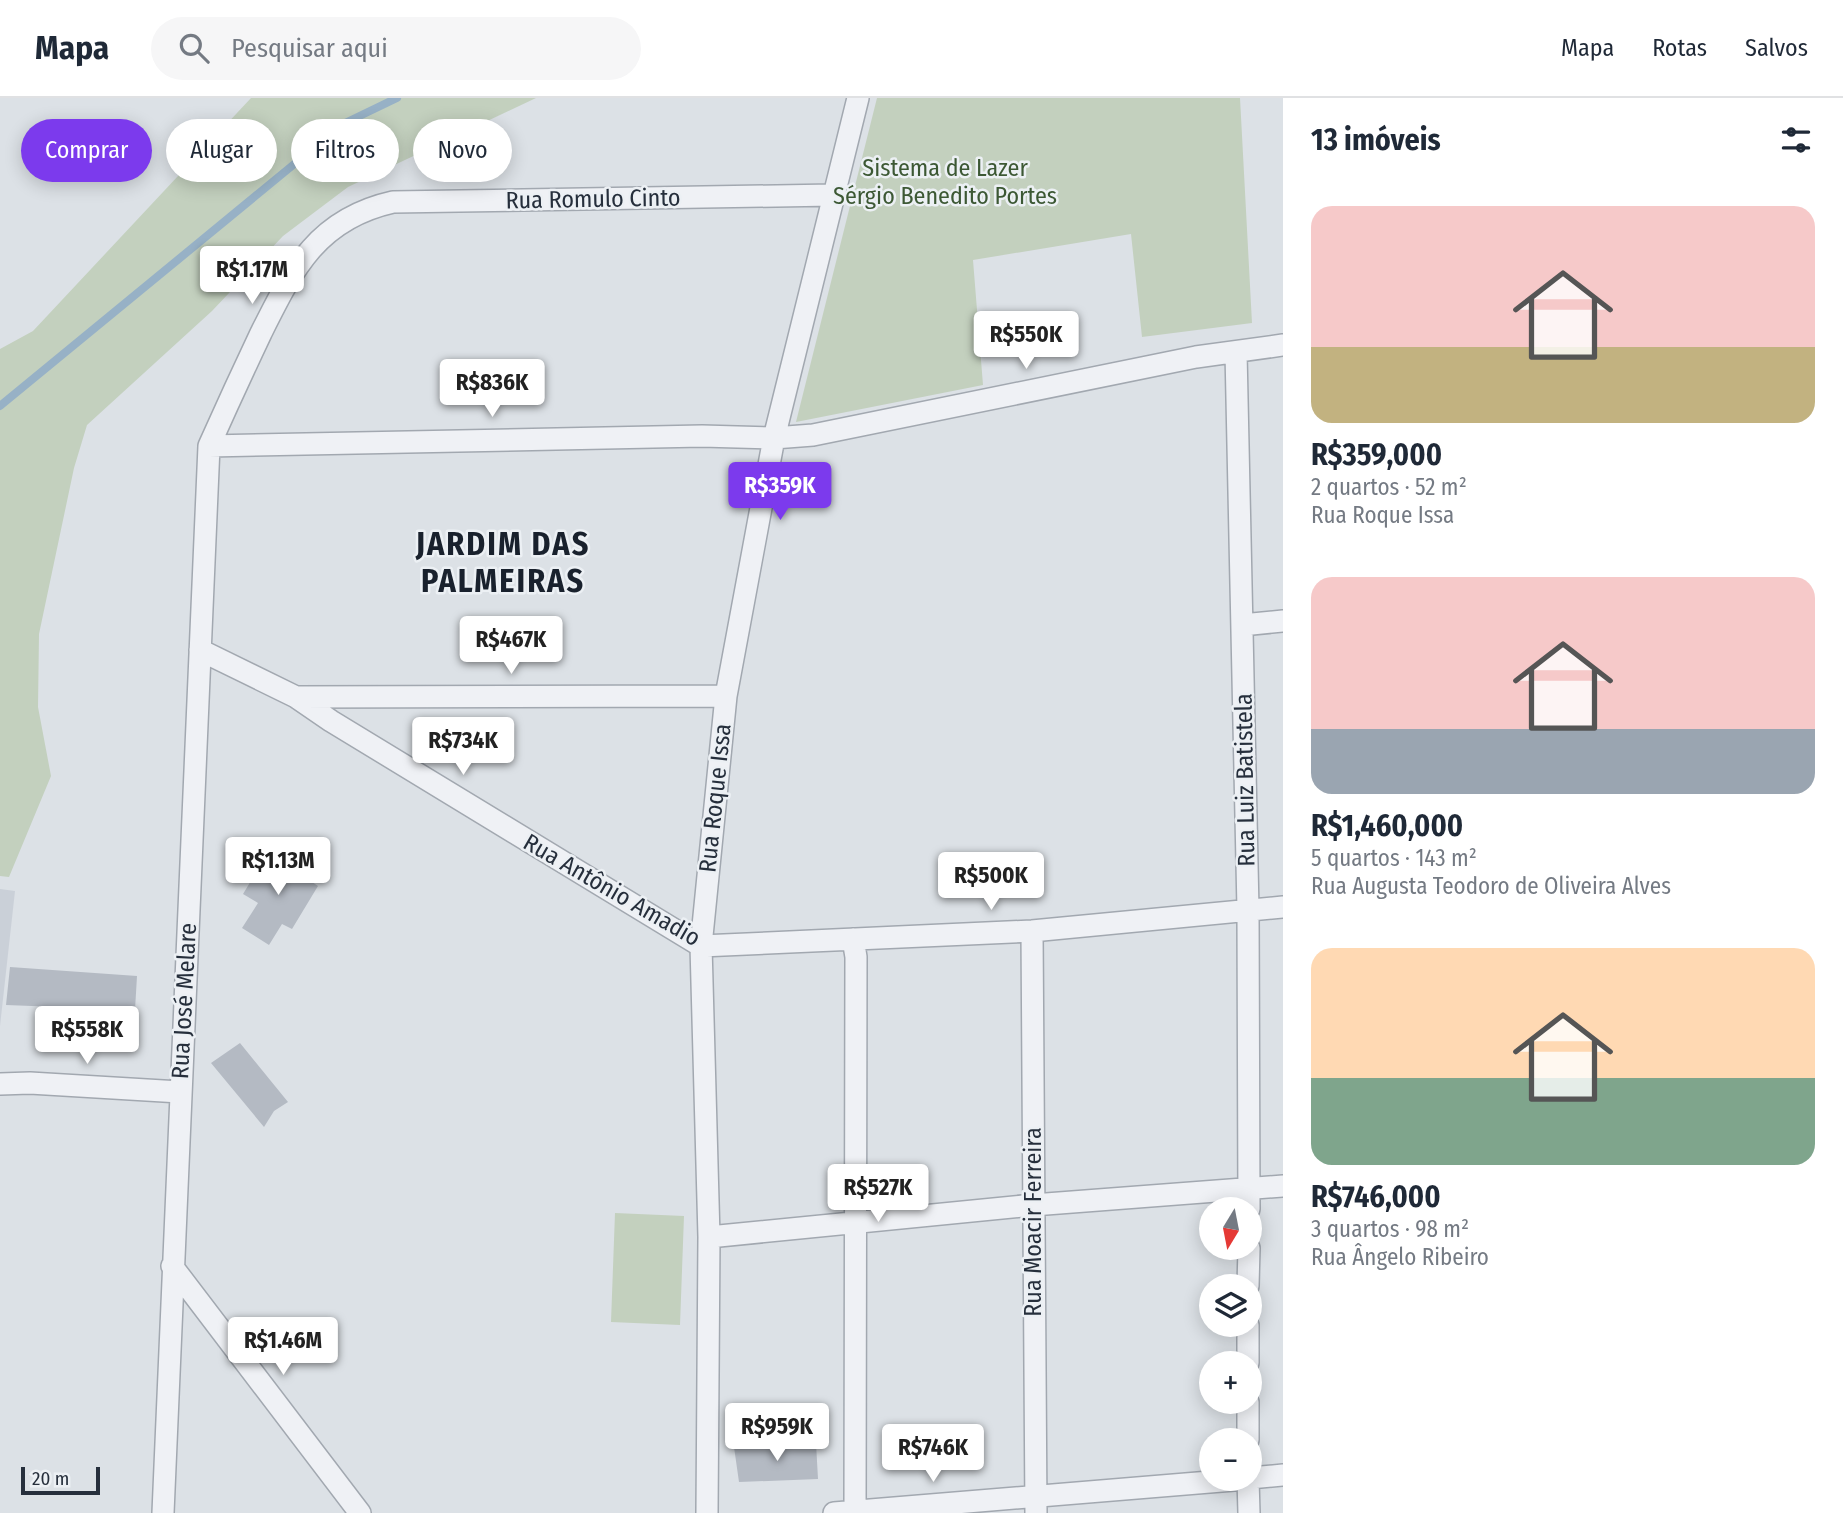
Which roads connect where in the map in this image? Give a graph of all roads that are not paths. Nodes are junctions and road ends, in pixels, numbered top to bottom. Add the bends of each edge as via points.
1 (859, 98) edge
2 (834, 195) junction
3 (1283, 345) edge
4 (1236, 352) junction
5 (774, 438) junction
6 (209, 446) junction
7 (1283, 621) edge
8 (1241, 625) junction
9 (200, 650) junction
10 (726, 696) junction
11 (296, 697) junction
12 (1283, 907) edge
13 (1248, 910) junction
14 (1032, 931) junction
15 (853, 939) junction
16 (701, 946) junction
17 (0, 1084) edge
18 (180, 1092) junction
19 (1283, 1186) edge
20 (1249, 1197) edge
21 (1254, 1197) edge
22 (1199, 1200) edge
23 (1033, 1205) junction
24 (856, 1224) junction
25 (709, 1237) junction
26 (172, 1266) junction
27 (1283, 1475) edge
28 (1262, 1477) edge
29 (1199, 1485) edge
30 (1248, 1491) edge
31 (1036, 1505) edge
32 (848, 1512) edge
33 (163, 1513) edge
34 (360, 1513) edge
35 (707, 1513) edge
36 (1249, 1513) edge

1 - 2 street, Rua Roque Issa
2 - 5 street, Rua Roque Issa
2 - 6 street, Rua Romulo Cinto via 393,202 354,214 334,226 299,261
3 - 4 street
4 - 5 street via 813,435
4 - 8 street, Rua Luiz Batistela
5 - 6 street
5 - 10 street, Rua Roque Issa
6 - 9 street, Rua José Melare
7 - 8 street
8 - 13 street, Rua Luiz Batistela
9 - 11 street, Rua Antônio Amadio
9 - 18 street, Rua José Melare
10 - 11 street
10 - 16 street, Rua Roque Issa
11 - 16 street, Rua Antônio Amadio
12 - 13 street, Rua Antônio Amadio
13 - 14 street, Rua Antônio Amadio
13 - 20 street, Rua Luiz Batistela
14 - 15 street, Rua Antônio Amadio
14 - 23 street, Rua Moacir Ferreira
15 - 16 street, Rua Antônio Amadio
15 - 24 street
16 - 25 street, Rua Roque Issa
17 - 18 street
18 - 26 street, Rua José Melare
19 - 21 street
22 - 23 street
23 - 24 street
23 - 31 street, Rua Moacir Ferreira
24 - 25 street
24 - 32 street
25 - 35 street, Rua Roque Issa
26 - 33 street, Rua José Melare
26 - 34 street
27 - 28 street
29 - 31 street
30 - 36 street
31 - 32 street

